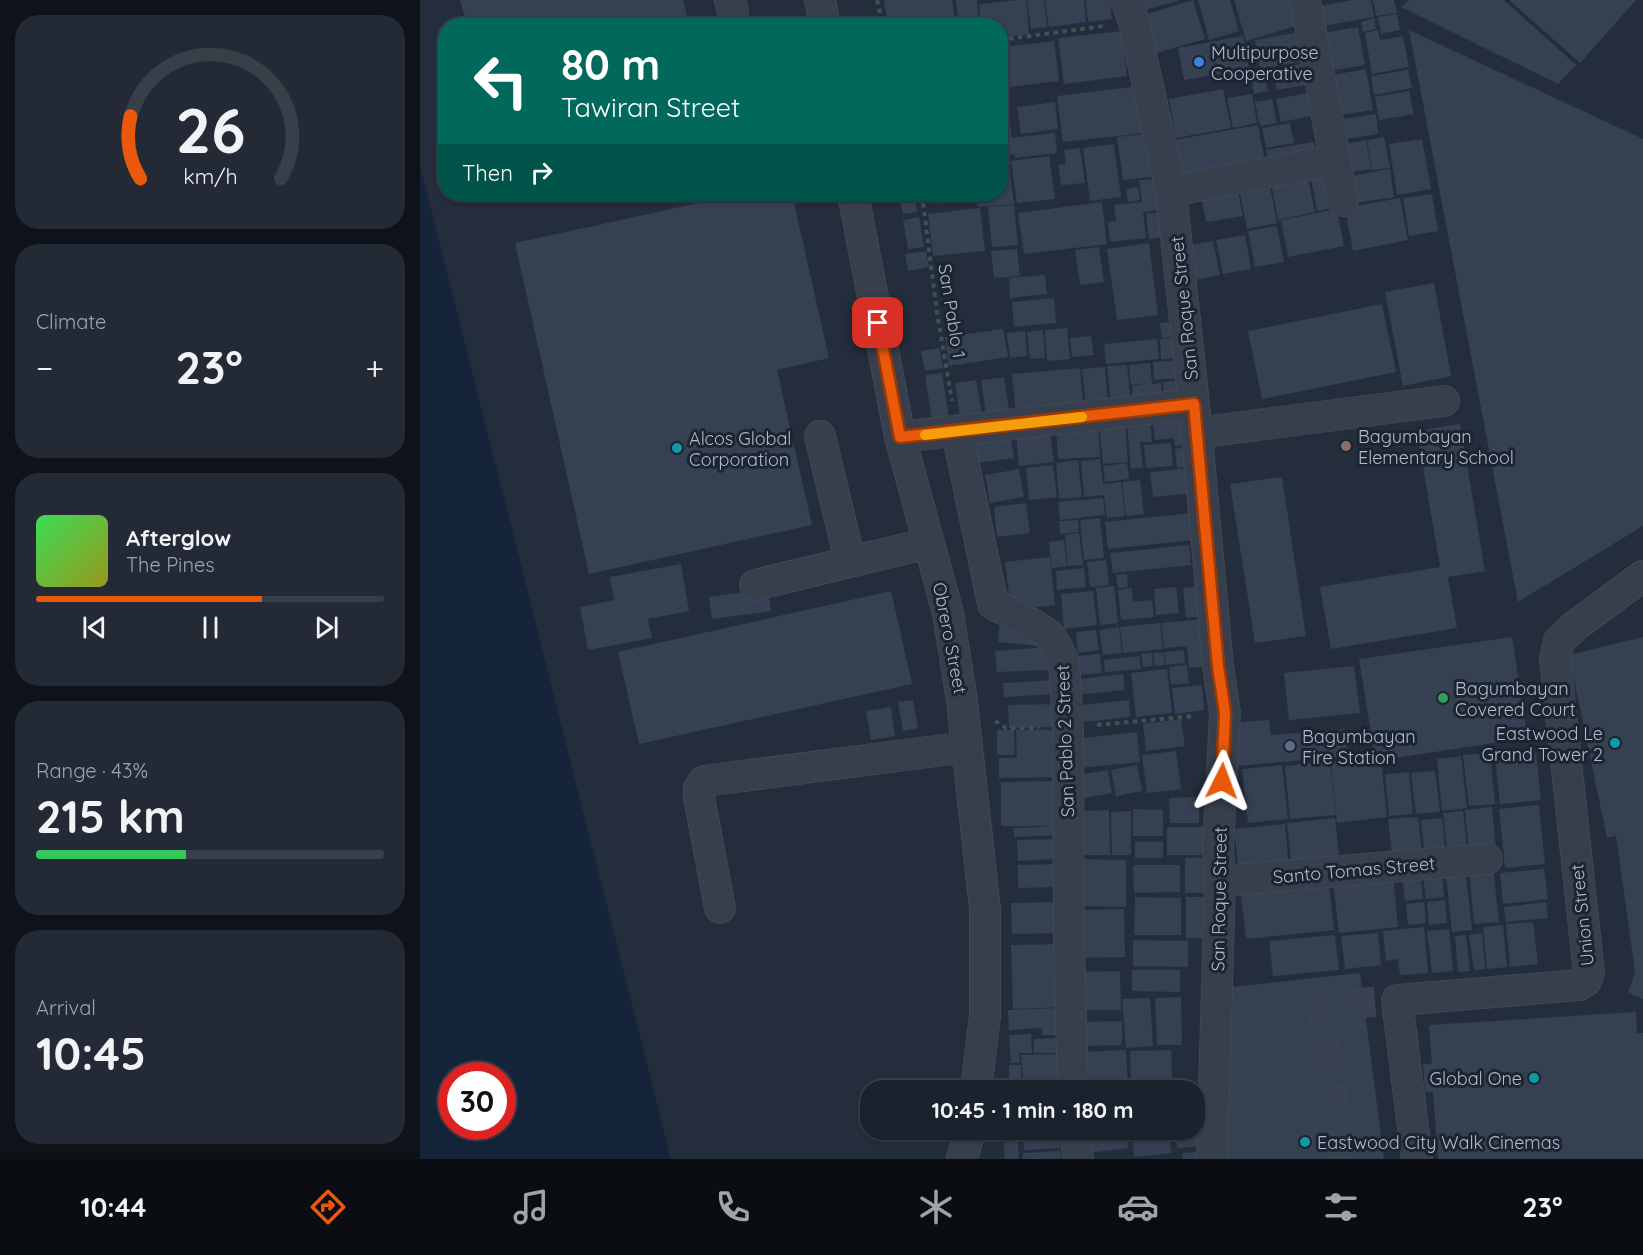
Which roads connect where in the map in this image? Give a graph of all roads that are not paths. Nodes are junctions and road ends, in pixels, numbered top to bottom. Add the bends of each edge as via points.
1 (820, 0) edge
2 (1305, 0) edge
3 (1130, 11) edge
4 (823, 18) edge
5 (1335, 160) junction
6 (1171, 191) junction
7 (854, 201) edge
8 (1343, 201) dead end
9 (1444, 400) dead end
10 (1195, 418) junction
11 (957, 432) junction
12 (820, 436) dead end
13 (900, 437) junction
14 (929, 543) junction
15 (850, 561) junction
16 (1643, 576) edge
17 (754, 585) dead end
18 (967, 747) junction
19 (1487, 859) dead end
20 (1220, 881) junction
21 (720, 908) dead end
22 (977, 1080) edge
23 (1073, 1080) edge
24 (967, 1140) edge
25 (1076, 1140) edge
26 (962, 1159) edge
27 (1078, 1159) edge
28 (1212, 1159) edge
29 (1417, 1159) edge

1 - 4 street
2 - 5 street
3 - 6 street, San Roque Street
5 - 6 street
5 - 8 street
6 - 10 street, San Roque Street
7 - 13 street, Obrero Street
9 - 10 street
10 - 11 street
10 - 20 street, San Roque Street via 1225,713
11 - 13 street
11 - 23 street, San Pablo 2 Street via 993,604 1050,635 1064,662
12 - 15 street
13 - 14 street, Obrero Street
14 - 15 street
14 - 18 street, Obrero Street via 948,613
15 - 17 street
16 - 29 street, Union Street via 1559,641 1555,659 1587,981 1579,985 1397,1000
18 - 21 street via 704,781 699,797
18 - 22 street, Obrero Street via 985,909 985,1016
19 - 20 street, Santo Tomas Street
20 - 28 street, San Roque Street
24 - 26 street
25 - 27 street

